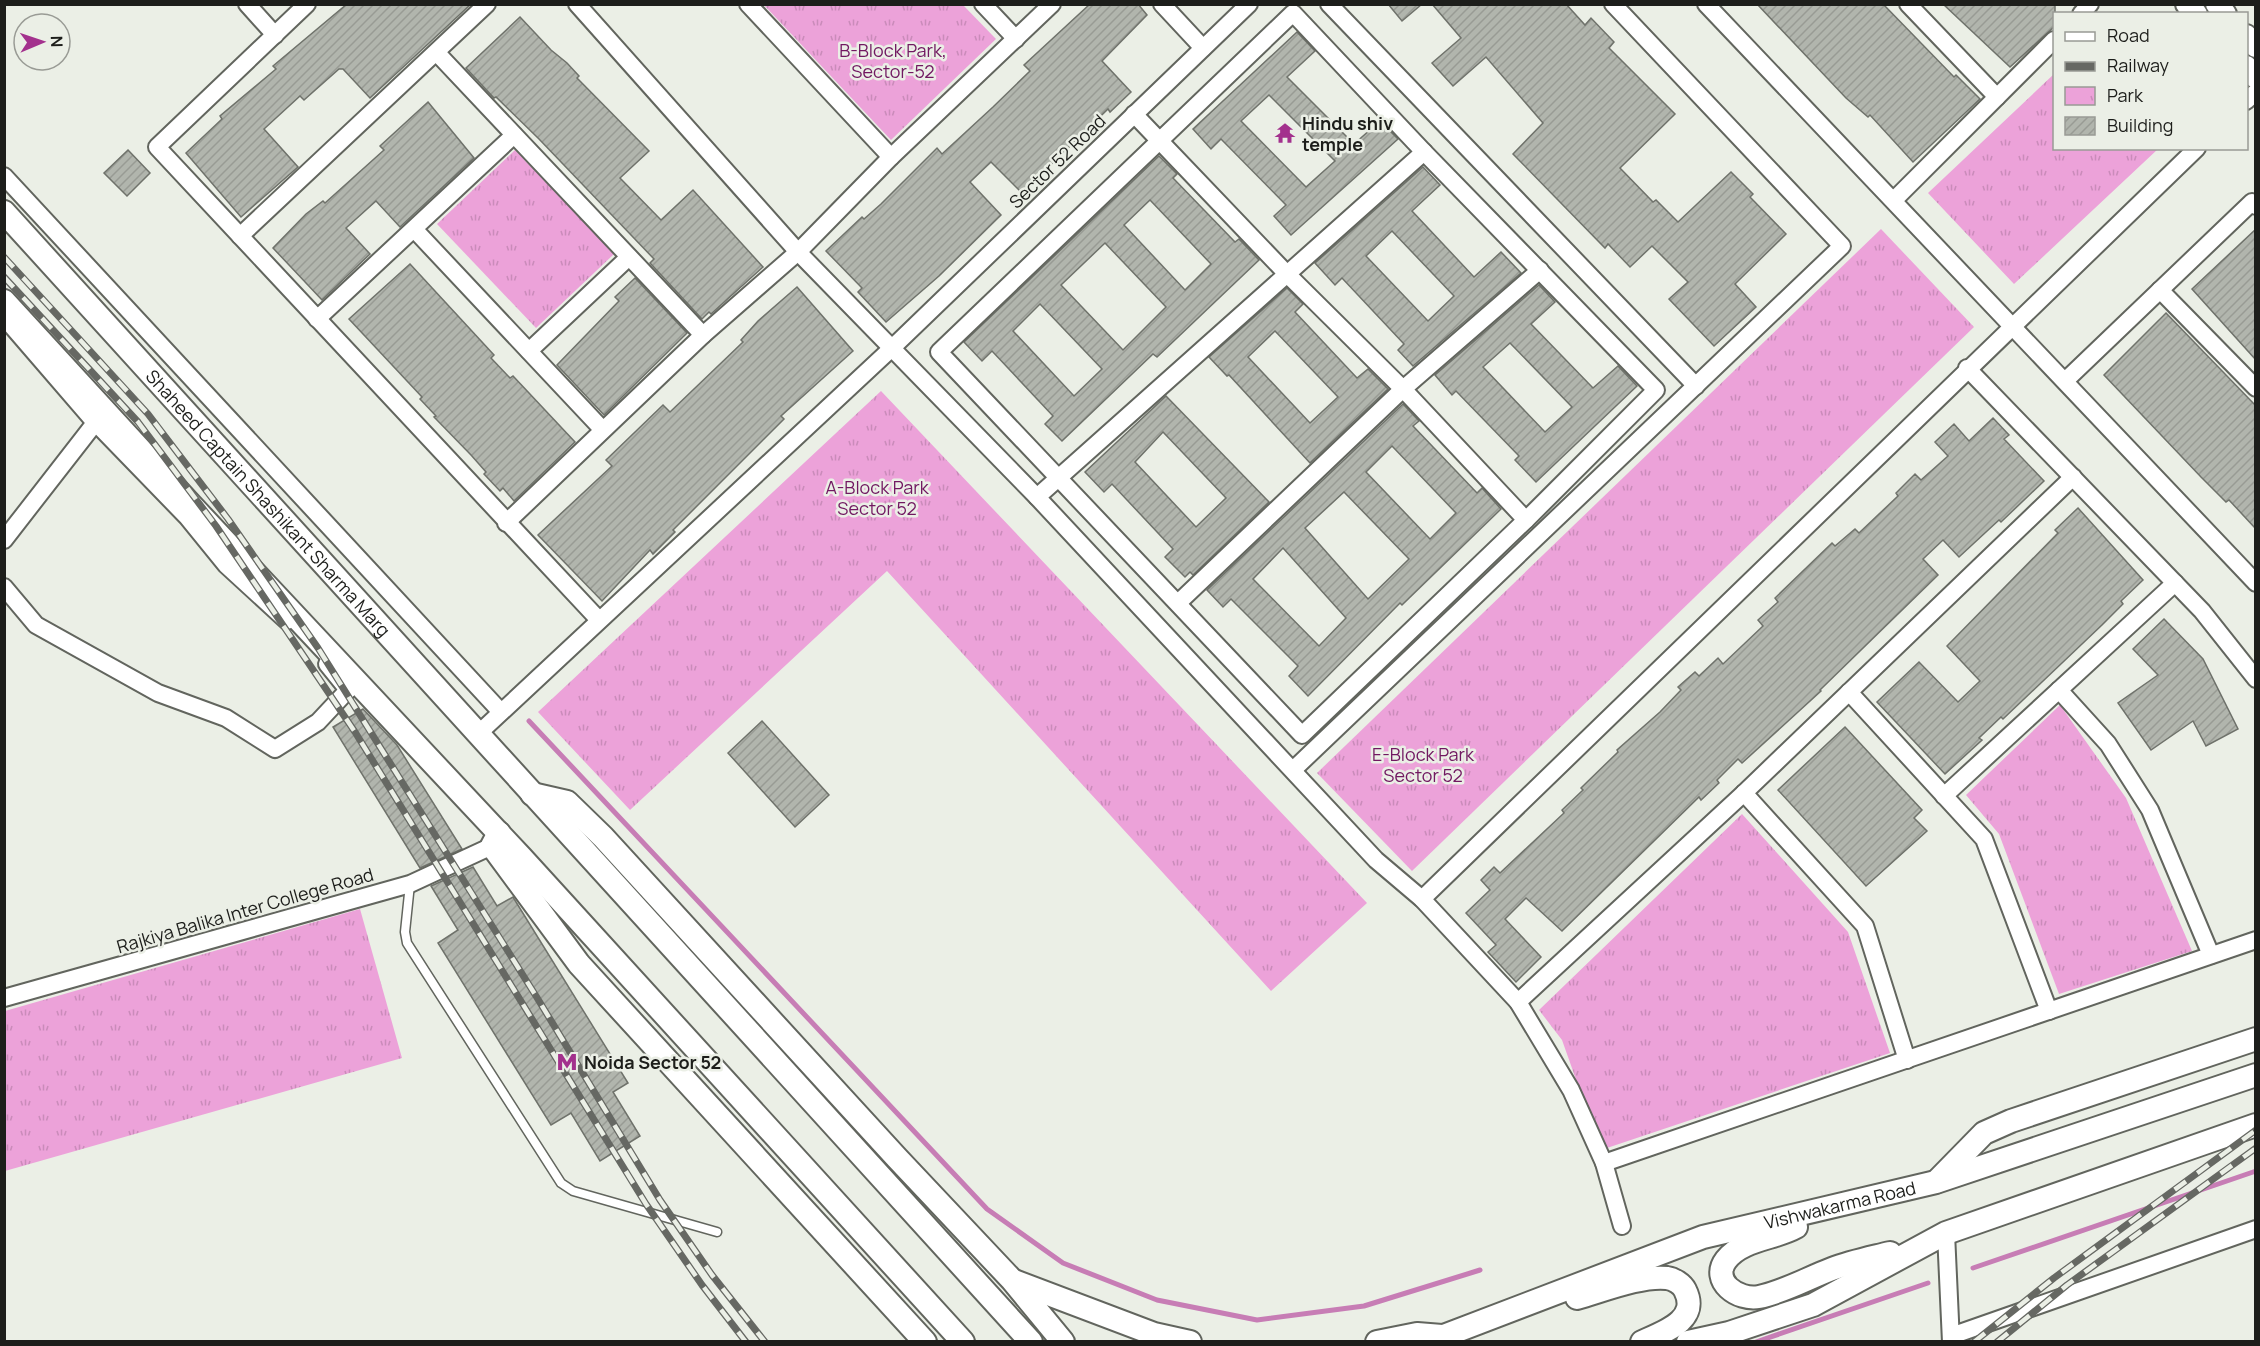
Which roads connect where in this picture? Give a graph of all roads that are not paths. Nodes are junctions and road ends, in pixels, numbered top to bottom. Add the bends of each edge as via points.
1 (247, 4) edge
2 (307, 4) edge
3 (487, 4) edge
4 (577, 4) edge
5 (748, 4) edge
6 (983, 4) edge
7 (1052, 4) edge
8 (1162, 4) edge
9 (1249, 4) edge
10 (1329, 4) edge
11 (1613, 4) edge
12 (1706, 4) edge
13 (1908, 4) edge
14 (275, 35) junction
15 (1016, 39) junction
16 (2053, 42) edge
17 (1203, 48) junction
18 (437, 53) junction
19 (1997, 98) junction
20 (1134, 114) junction
21 (514, 135) junction
22 (1161, 140) junction
23 (2195, 150) edge
24 (1424, 152) junction
25 (891, 157) junction
26 (4, 176) edge
27 (1894, 200) junction
28 (2256, 206) edge
29 (4, 212) edge
30 (414, 229) junction
31 (240, 236) junction
32 (798, 252) junction
33 (629, 257) junction
34 (1540, 270) junction
35 (1286, 273) junction
36 (2160, 290) junction
37 (4, 302) edge
38 (4, 317) edge
39 (317, 319) junction
40 (2013, 325) junction
41 (703, 335) junction
42 (893, 347) junction
43 (529, 351) junction
44 (1967, 368) junction
45 (2065, 381) junction
46 (1695, 386) junction
47 (2256, 388) edge
48 (1404, 389) junction
49 (95, 423) junction
50 (602, 429) junction
51 (1058, 476) junction
52 (2073, 477) junction
53 (1037, 497) junction
54 (1526, 520) junction
55 (506, 524) junction
56 (4, 540) edge
57 (2175, 583) junction
58 (2256, 584) edge
59 (4, 587) edge
60 (1178, 603) junction
61 (598, 620) junction
62 (2256, 679) edge
63 (350, 683) junction
64 (2060, 690) junction
65 (1849, 692) junction
66 (501, 712) junction
67 (478, 734) junction
68 (1293, 770) junction
69 (1744, 793) junction
70 (532, 794) junction
71 (1944, 796) junction
72 (496, 839) junction
73 (410, 884) junction
74 (1422, 899) junction
75 (2256, 940) edge
76 (2211, 955) junction
77 (4, 998) edge
78 (1518, 1002) junction
79 (2049, 1011) junction
80 (2256, 1039) edge
81 (1907, 1060) junction
82 (2256, 1075) edge
83 (2256, 1125) edge
84 (1604, 1163) junction
85 (1936, 1182) junction
86 (1838, 1203) junction
87 (1622, 1226) dead end
88 (2256, 1229) edge
89 (717, 1232) dead end
90 (1946, 1233) junction
91 (1923, 1244) junction
92 (1012, 1280) junction
93 (1525, 1305) junction
94 (917, 1337) edge
95 (1435, 1339) edge
96 (1951, 1339) edge
97 (963, 1341) edge
98 (1031, 1341) edge
99 (1063, 1341) edge
100 (1190, 1341) edge
101 (1377, 1341) edge
102 (1642, 1341) edge
103 (1688, 1341) edge

1 - 14 street
2 - 14 street
3 - 18 street
4 - 32 street
5 - 25 street
6 - 15 street
7 - 15 street
8 - 17 street
9 - 17 street, Sector 52 Road
10 - 46 street
11 - 46 street via 1842,246
12 - 27 street
13 - 19 street
14 - 31 street via 157,147
15 - 25 street
16 - 19 street
17 - 20 street, Sector 52 Road
18 - 21 street
18 - 31 street
19 - 27 street
20 - 22 street
20 - 42 street, Sector 52 Road
21 - 30 street
21 - 33 street
22 - 24 street via 1293,13
22 - 35 street
22 - 51 street via 939,352
23 - 40 street
24 - 34 street
24 - 35 street
25 - 32 street
26 - 66 street
27 - 40 street
28 - 36 street via 2252,202
29 - 67 main road, Shaheed Captain Shashikant Sharma Marg
30 - 39 street
30 - 43 street
31 - 39 street
32 - 41 street
32 - 42 street
33 - 41 street
33 - 43 street
34 - 48 street
34 - 54 street via 1656,390
35 - 48 street
35 - 51 street
36 - 45 street
36 - 47 street
37 - 63 main road
38 - 49 street
39 - 55 street
40 - 44 street
40 - 45 street
41 - 50 street
42 - 53 street
42 - 61 street, Sector 52 Road
43 - 50 street
44 - 52 street
44 - 74 street
45 - 58 street
46 - 68 street
48 - 54 street
48 - 60 street
49 - 56 street
49 - 63 street via 187,517 226,565
50 - 55 street
51 - 53 street
51 - 60 street
52 - 57 street
52 - 65 street
53 - 68 street
54 - 60 street via 1302,735
55 - 61 street
57 - 62 street
57 - 64 street
59 - 63 street via 36,625 158,693 226,718 275,749 318,722
61 - 66 street, Sector 52 Road
63 - 72 main road
64 - 71 street
64 - 76 street via 2108,744 2150,810
65 - 69 street
65 - 71 street
66 - 67 street, Sector 52 Road
67 - 70 main road, Shaheed Captain Shashikant Sharma Marg
68 - 74 street via 1376,860
69 - 78 street
69 - 81 street via 1865,926
70 - 92 main road via 567,802 603,837
70 - 98 main road, Shaheed Captain Shashikant Sharma Marg
71 - 79 street via 1984,839
72 - 73 street, Rajkiya Balika Inter College Road
72 - 94 main road via 579,964
72 - 97 main road
73 - 77 street, Rajkiya Balika Inter College Road
73 - 89 lane via 407,943 561,1183 573,1191
74 - 78 street
75 - 76 street
76 - 79 street
78 - 84 street via 1571,1090
79 - 81 street
80 - 85 main road via 1984,1132
81 - 84 street
82 - 85 main road, Vishwakarma Road
83 - 90 main road
84 - 87 street
85 - 86 main road, Vishwakarma Road
86 - 91 main road via 1793,1229 1736,1250 1725,1261 1721,1273 1728,1289 1741,1297 1755,1298 1833,1269
86 - 93 main road, Vishwakarma Road via 1703,1237
88 - 96 street
90 - 91 main road
90 - 96 street
91 - 103 main road via 1813,1305 1729,1333
92 - 99 main road
92 - 100 main road via 1154,1334
93 - 95 main road, Vishwakarma Road
93 - 102 main road via 1577,1298 1651,1278 1669,1278 1683,1286 1689,1296 1685,1316 1668,1331
95 - 101 main road via 1417,1334

